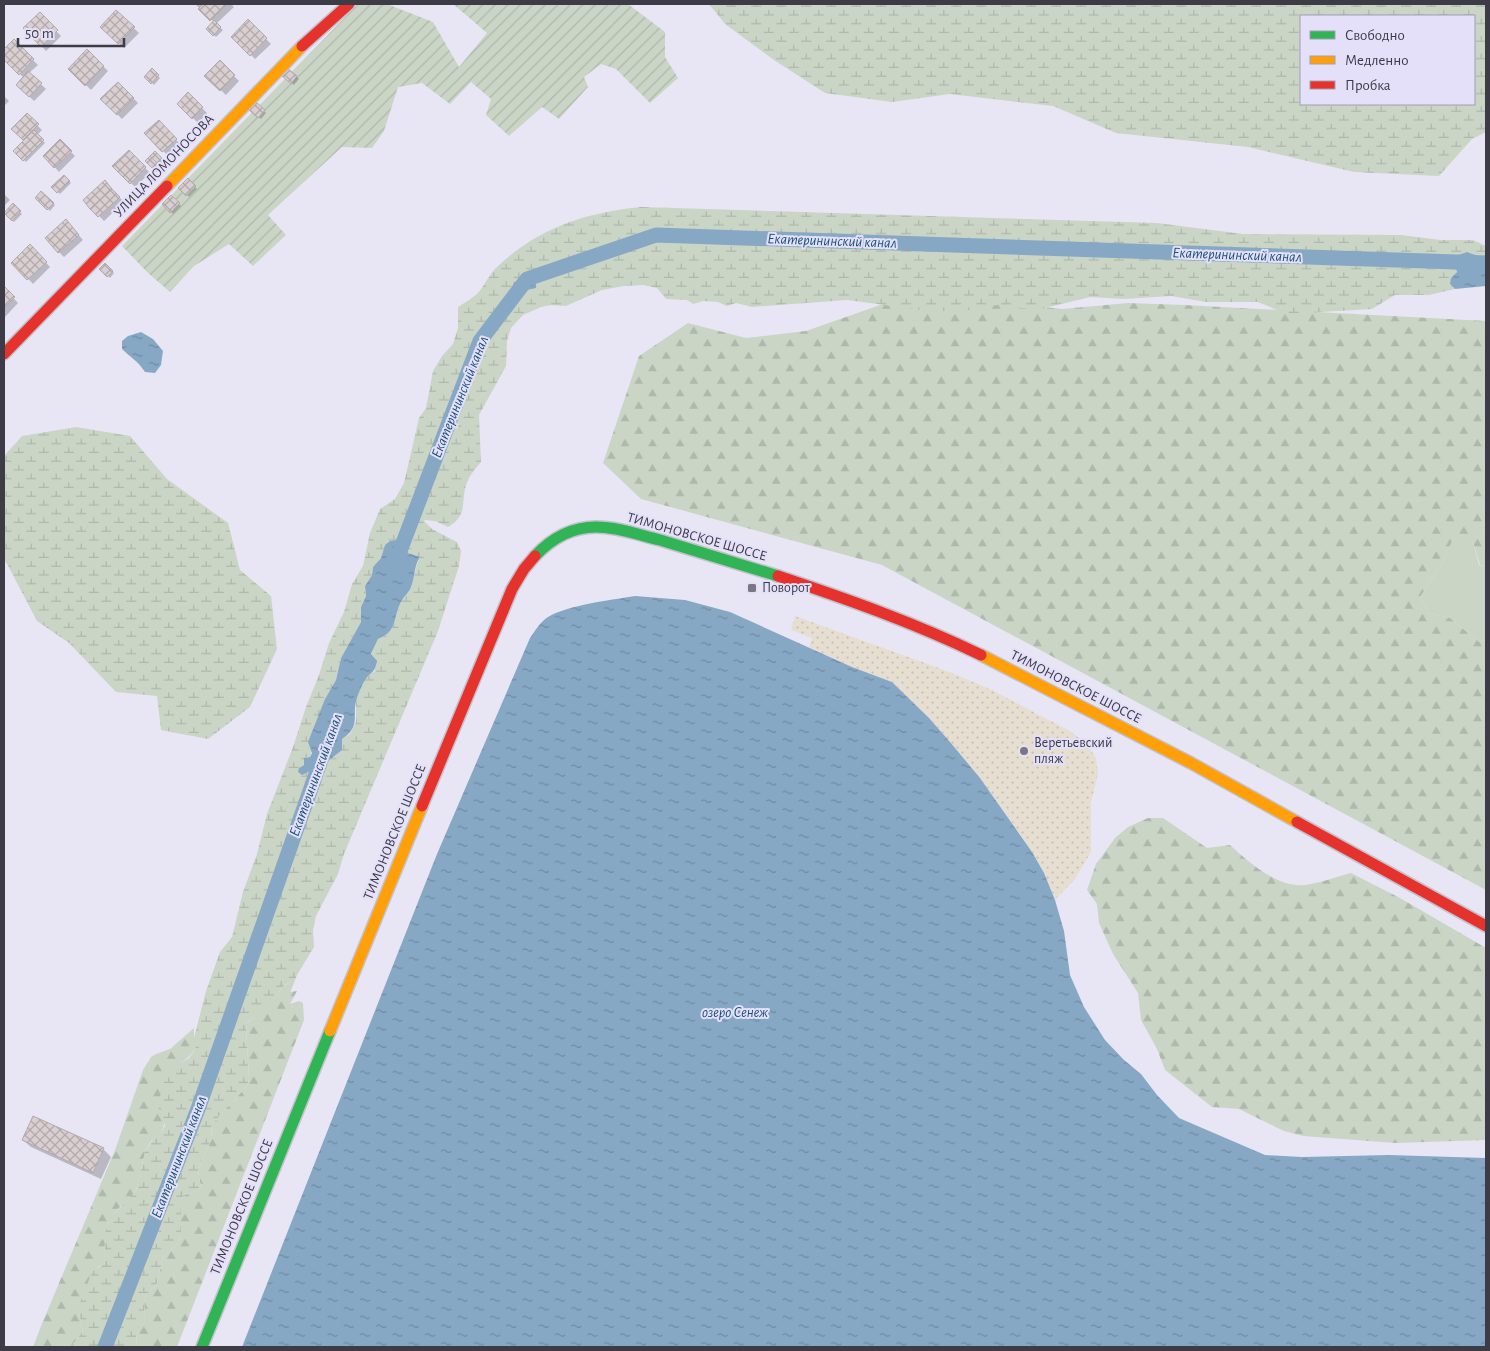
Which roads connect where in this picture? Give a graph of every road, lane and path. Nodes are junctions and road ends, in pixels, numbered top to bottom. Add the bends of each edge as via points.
1 (348, 4) edge
2 (4, 354) edge
3 (1486, 926) edge
4 (202, 1347) edge

1 - 2 street, УЛИЦА ЛОМОНОСОВА via 305,43
3 - 4 street, ТИМОНОВСКОЕ ШОССЕ via 1191,764 954,642 844,598 671,543 619,529 595,527 562,535 545,545 524,568 512,589

